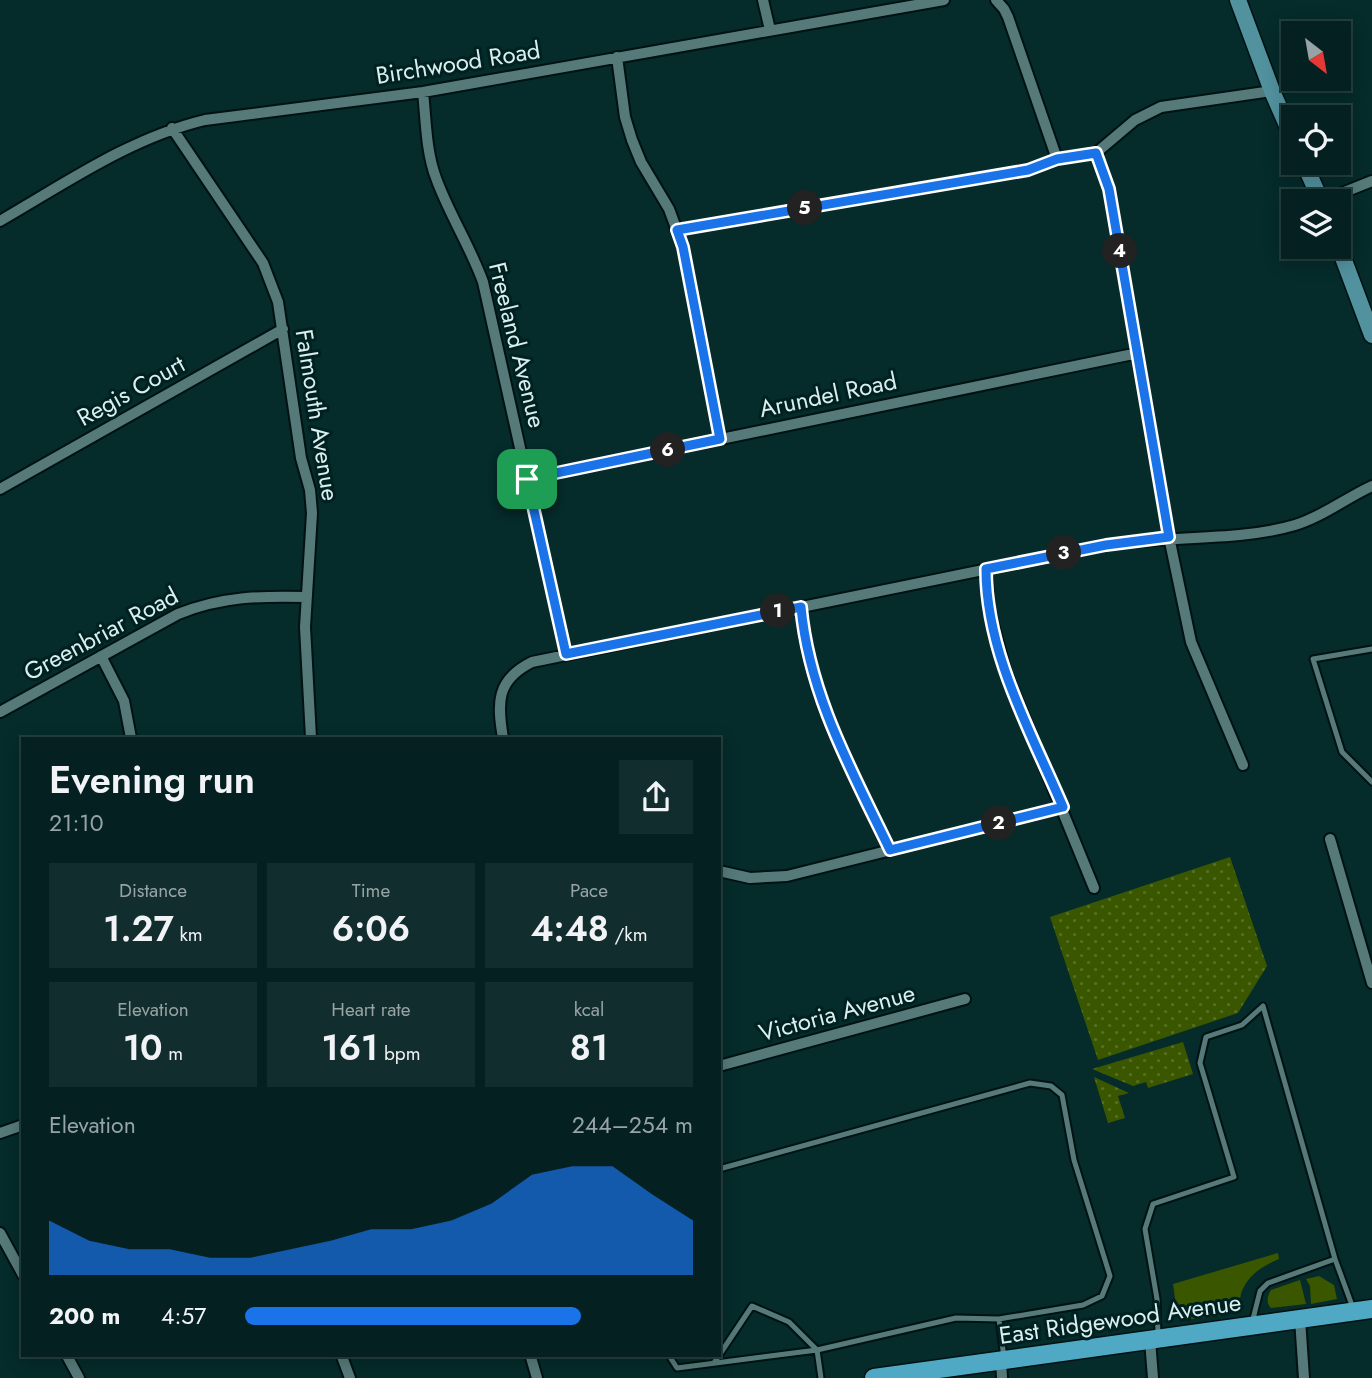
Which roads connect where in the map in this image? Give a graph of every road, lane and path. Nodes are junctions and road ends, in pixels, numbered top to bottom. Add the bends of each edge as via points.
1 (763, 0) edge
2 (944, 0) edge
3 (996, 0) edge
4 (1238, 0) edge
5 (770, 30) junction
6 (617, 57) junction
7 (1272, 91) junction
8 (423, 92) junction
9 (1281, 112) edge
10 (172, 128) junction
11 (1096, 153) junction
12 (1057, 159) junction
13 (1372, 181) edge
14 (1351, 189) edge
15 (0, 221) edge
16 (677, 230) junction
17 (1344, 259) edge
18 (283, 329) junction
19 (1372, 335) edge
20 (1138, 353) junction
21 (720, 439) junction
22 (527, 479) junction
23 (1372, 486) edge
24 (0, 488) edge
25 (1169, 537) junction
26 (986, 569) junction
27 (307, 597) junction
28 (801, 607) junction
29 (1372, 649) edge
30 (566, 654) junction
31 (101, 656) junction
32 (0, 712) edge
33 (131, 737) edge
34 (312, 737) edge
35 (503, 737) edge
36 (1242, 765) dead end
37 (1372, 782) edge
38 (1063, 807) junction
39 (1330, 839) dead end
40 (890, 850) junction
41 (721, 871) edge
42 (1094, 888) dead end
43 (1372, 980) edge
44 (965, 999) dead end
45 (721, 1065) edge
46 (21, 1126) edge
47 (0, 1133) edge
48 (721, 1168) edge
49 (0, 1233) edge
50 (1335, 1259) junction
51 (21, 1271) edge
52 (1363, 1310) edge
53 (1300, 1319) junction
54 (999, 1320) junction
55 (1251, 1326) junction
56 (1154, 1339) junction
57 (817, 1350) junction
58 (721, 1354) edge
59 (68, 1357) edge
60 (342, 1357) edge
61 (531, 1357) edge
62 (670, 1357) edge
63 (719, 1357) edge
64 (715, 1363) junction
65 (1002, 1366) edge
66 (79, 1378) edge
67 (350, 1378) edge
68 (537, 1378) edge
69 (821, 1378) edge
70 (874, 1378) edge
71 (1153, 1378) edge
72 (1304, 1378) edge

1 - 5 street
2 - 5 street, Birchwood Road
3 - 12 street via 1008,17
4 - 7 main road
5 - 6 street, Birchwood Road
6 - 8 street, Birchwood Road
6 - 16 street via 632,140
7 - 9 main road
7 - 11 street via 1148,111
8 - 10 street, Birchwood Road
8 - 22 street, Freeland Avenue via 432,166 483,282
10 - 15 street, Birchwood Road via 130,146
10 - 18 street, Falmouth Avenue via 263,263
11 - 12 street
11 - 20 street via 1109,189
12 - 16 street via 1028,170
13 - 14 street
16 - 21 street
17 - 19 main road
18 - 24 street, Regis Court
18 - 27 street, Falmouth Avenue via 310,490
20 - 21 street, Arundel Road
20 - 25 street
21 - 22 street, Arundel Road
22 - 30 street, Freeland Avenue
23 - 25 street via 1297,524 1270,531
25 - 26 street
25 - 36 street via 1191,642
26 - 28 street
26 - 38 street via 989,609 1006,673
27 - 31 street, Greenbriar Road via 249,596 200,606
27 - 34 street, Falmouth Avenue
28 - 30 street
28 - 40 street via 816,688
29 - 37 lane via 1313,659 1342,752
30 - 35 street via 532,662 511,676 499,699
31 - 32 street, Greenbriar Road
31 - 33 street via 124,701
38 - 40 street
38 - 42 street
39 - 43 street
40 - 41 street via 771,878
44 - 45 street, Victoria Avenue
46 - 47 street
48 - 54 lane via 1030,1083 1051,1086 1062,1095 1074,1160 1110,1276 1102,1296 1083,1305
49 - 51 street
50 - 52 lane
50 - 55 lane via 1262,1287
50 - 56 lane via 1263,1006 1242,1025 1206,1037 1200,1063 1234,1177 1153,1204 1145,1229 1157,1299
52 - 53 main road, East Ridgewood Avenue
53 - 55 main road, East Ridgewood Avenue
53 - 72 street
54 - 57 lane via 956,1318
54 - 65 lane
55 - 56 main road, East Ridgewood Avenue
56 - 65 main road, East Ridgewood Avenue
56 - 71 street
57 - 58 lane via 789,1322 752,1306
57 - 64 lane
57 - 69 lane
59 - 66 street
60 - 67 street
61 - 68 street
62 - 64 lane via 677,1368
63 - 64 lane
65 - 70 main road, East Ridgewood Avenue

